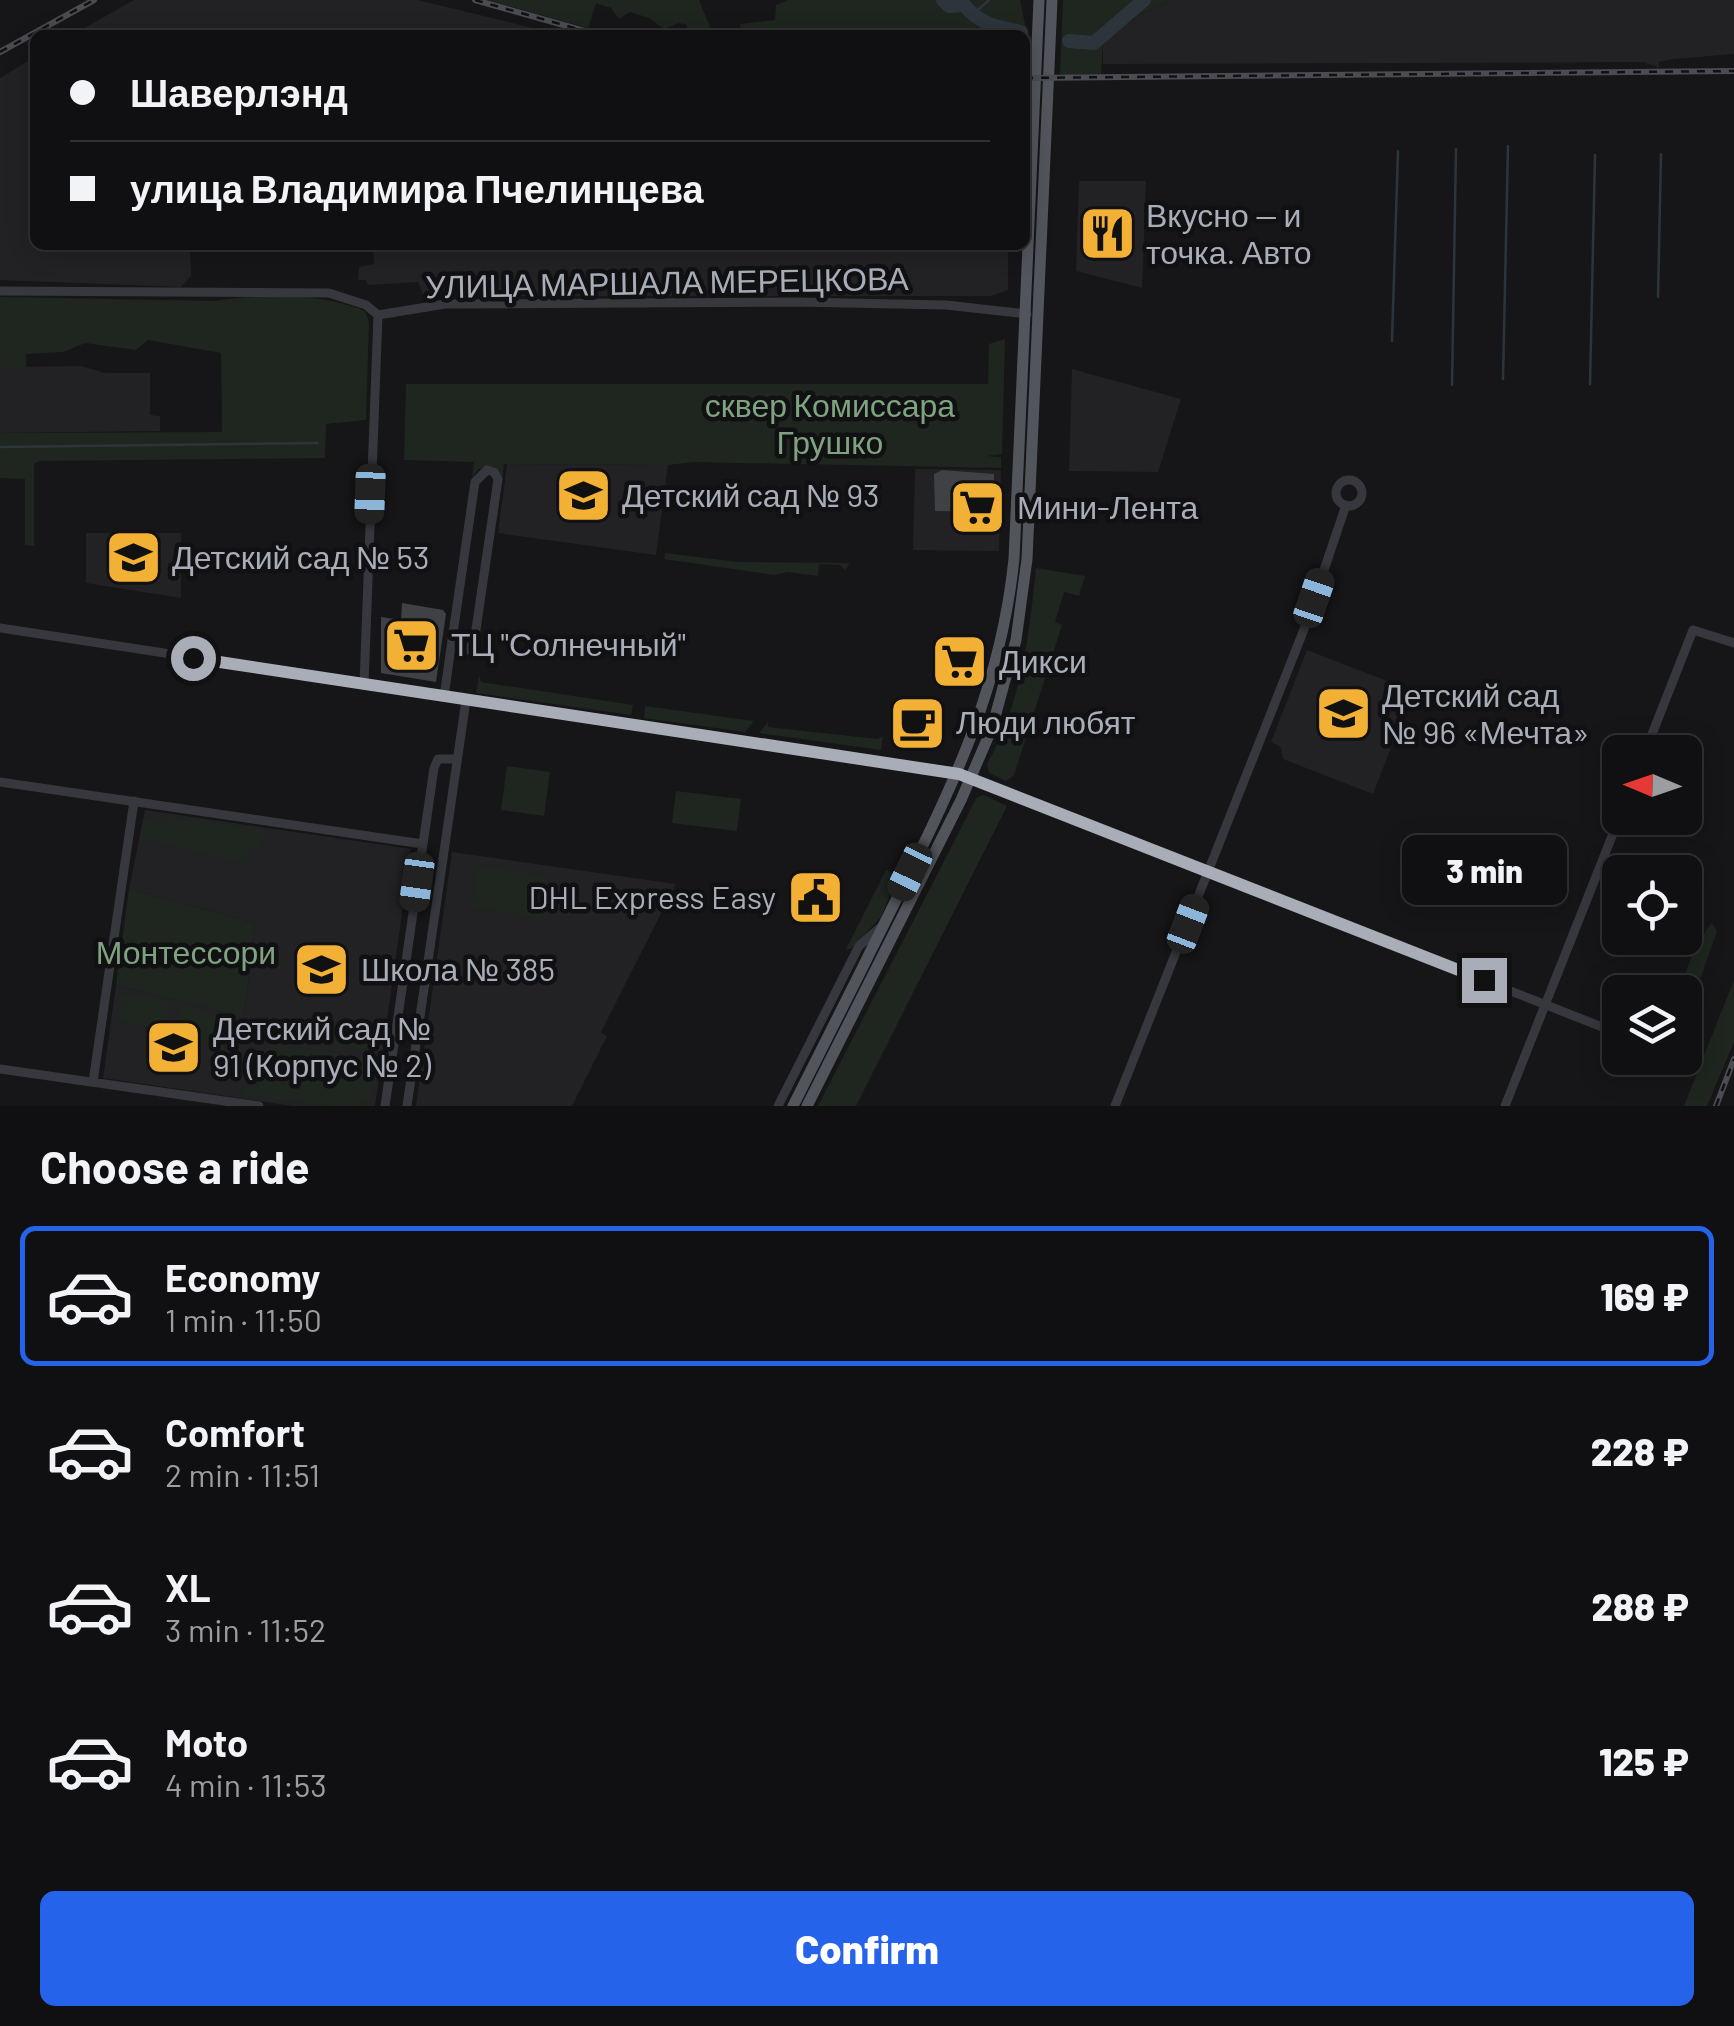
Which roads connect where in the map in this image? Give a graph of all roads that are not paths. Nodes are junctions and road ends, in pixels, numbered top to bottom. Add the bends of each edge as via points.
1 (1039, 0) edge
2 (1052, 0) edge
3 (0, 291) edge
4 (378, 314) junction
5 (1033, 314) junction
6 (1346, 505) dead end
7 (0, 628) edge
8 (1734, 643) edge
9 (451, 647) junction
10 (364, 684) junction
11 (444, 697) junction
12 (466, 700) junction
13 (1652, 735) edge
14 (457, 759) junction
15 (965, 776) junction
16 (0, 782) edge
17 (134, 802) junction
18 (1613, 835) edge
19 (423, 844) junction
20 (1208, 872) junction
21 (884, 926) junction
22 (1546, 1006) junction
23 (1602, 1027) edge
24 (0, 1069) edge
25 (93, 1082) junction
26 (259, 1106) edge
27 (384, 1106) edge
28 (407, 1106) edge
29 (778, 1106) edge
30 (794, 1106) edge
31 (807, 1106) edge
32 (1115, 1106) edge
33 (1505, 1106) edge

1 - 5 main road
2 - 5 main road
3 - 4 street via 328,294
4 - 5 street, УЛИЦА МАРШАЛА МЕРЕЦКОВА via 445,304 759,302 946,304
4 - 10 street
5 - 15 main road via 1022,604 1001,702
6 - 20 street
7 - 10 street
8 - 13 street via 1693,630
9 - 9 street via 467,650 474,643 497,485 492,470 475,482
9 - 11 street
10 - 11 street
11 - 12 street
12 - 14 street
12 - 15 street
14 - 19 street via 435,763
14 - 28 street
15 - 20 street
15 - 21 main road
15 - 31 main road
16 - 17 street
17 - 19 street
17 - 25 street
18 - 22 street
19 - 27 street
20 - 22 street
20 - 32 street
21 - 29 street via 859,946
21 - 30 main road
22 - 23 street
22 - 33 street
24 - 25 street
25 - 26 street

